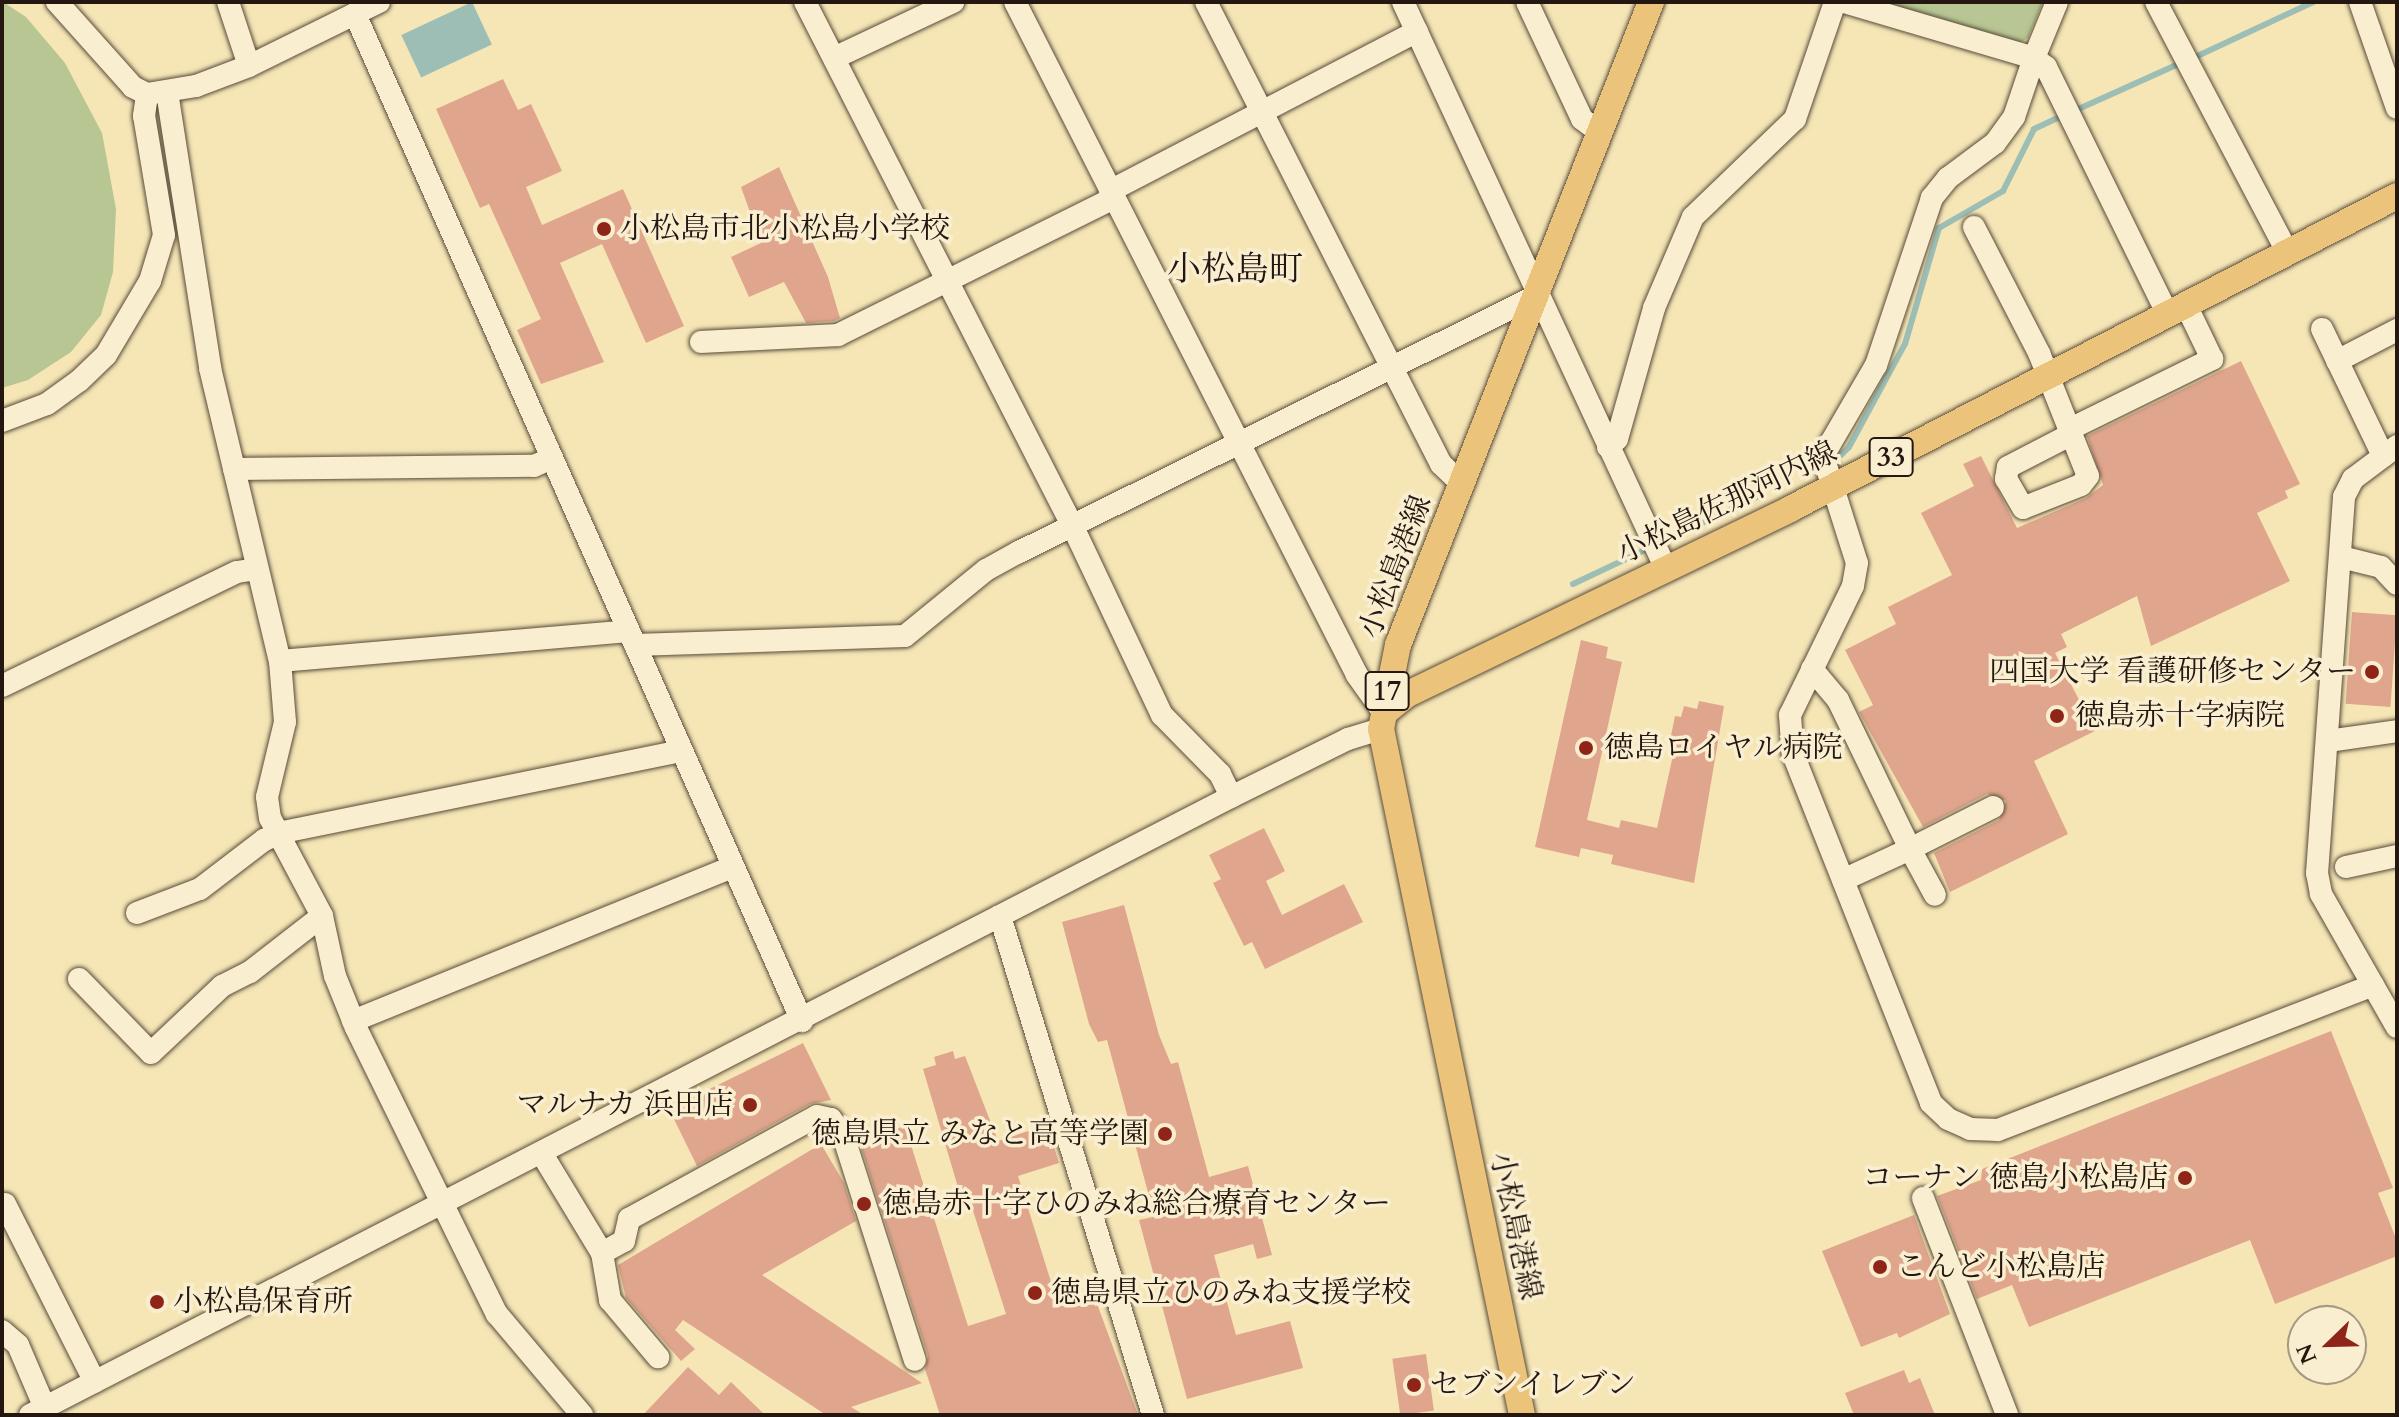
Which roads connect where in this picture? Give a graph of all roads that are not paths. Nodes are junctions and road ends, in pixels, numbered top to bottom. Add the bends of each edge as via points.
1 (57, 2) edge
2 (228, 2) edge
3 (379, 2) edge
4 (805, 2) edge
5 (953, 2) edge
6 (1015, 2) edge
7 (1206, 2) edge
8 (1403, 2) edge
9 (1527, 2) edge
10 (1651, 2) edge
11 (1835, 2) edge
12 (1844, 2) edge
13 (2057, 2) edge
14 (2156, 2) edge
15 (2360, 2) edge
16 (355, 14) junction
17 (1417, 31) junction
18 (834, 58) junction
19 (2034, 58) junction
20 (249, 66) junction
21 (157, 93) junction
22 (2397, 108) edge
23 (1264, 114) junction
24 (1599, 132) junction
25 (1112, 195) junction
26 (2397, 196) edge
27 (1974, 227) dead end
28 (2287, 252) junction
29 (948, 282) junction
30 (1538, 295) junction
31 (2176, 308) junction
32 (2322, 329) dead end
33 (2397, 330) edge
34 (701, 342) dead end
35 (2337, 361) junction
36 (1391, 365) junction
37 (2045, 378) junction
38 (2, 421) edge
39 (1239, 443) junction
40 (1608, 447) junction
41 (2390, 451) edge
42 (552, 458) junction
43 (234, 469) junction
44 (1462, 484) junction
45 (1831, 488) junction
46 (1073, 527) junction
47 (1658, 553) junction
48 (2341, 557) junction
49 (256, 569) junction
50 (2397, 584) edge
51 (632, 638) junction
52 (280, 661) junction
53 (1812, 669) junction
54 (2, 686) edge
55 (1382, 721) junction
56 (2397, 731) edge
57 (2328, 741) junction
58 (680, 751) junction
59 (1231, 797) junction
60 (1993, 807) dead end
61 (277, 834) junction
62 (1910, 849) junction
63 (2397, 856) edge
64 (732, 867) junction
65 (2346, 867) dead end
66 (1843, 880) junction
67 (1935, 895) dead end
68 (137, 913) dead end
69 (322, 916) junction
70 (1000, 916) junction
71 (79, 979) dead end
72 (2373, 985) junction
73 (353, 1021) junction
74 (802, 1021) junction
75 (2397, 1027) edge
76 (542, 1154) junction
77 (1923, 1198) dead end
78 (444, 1203) junction
79 (5, 1204) dead end
80 (602, 1253) junction
81 (2, 1331) edge
82 (658, 1357) dead end
83 (915, 1360) dead end
84 (95, 1382) junction
85 (37, 1412) edge
86 (582, 1415) edge
87 (1153, 1415) edge
88 (1522, 1415) edge
89 (2007, 1415) edge

1 - 21 street via 133,87
2 - 20 street
3 - 16 street
4 - 18 street
5 - 18 street
6 - 25 street
7 - 23 street
8 - 17 street
9 - 24 street via 1582,119
10 - 24 main road, 小松島港線 / 17
11 - 40 street via 1795,119 1693,217 1654,308 1617,439
12 - 19 street
13 - 19 street
14 - 28 street
15 - 22 street
16 - 20 street
16 - 42 street
17 - 23 street
17 - 30 street
18 - 29 street
19 - 31 street via 2046,67 2066,113
19 - 45 street via 2025,91 2002,134 1932,198 1876,365 1823,456
20 - 21 street
21 - 38 street via 144,116 164,235 150,281 106,355 79,381 47,404
21 - 43 street
23 - 25 street
23 - 36 street
24 - 30 main road, 小松島港線 / 17
25 - 29 street
25 - 39 street
26 - 28 main road, 小松島佐那河内線 / 33
27 - 37 street via 2039,353
28 - 31 main road, 小松島佐那河内線 / 33
29 - 34 street via 830,337
29 - 46 street
30 - 36 street
30 - 40 street
30 - 44 main road, 小松島港線 / 17
31 - 37 main road, 小松島佐那河内線 / 33
31 - 37 street via 2212,359 2069,433
32 - 35 street
33 - 35 street
35 - 41 street
36 - 39 street
36 - 44 street via 1441,464
37 - 45 main road, 小松島佐那河内線 / 33
39 - 46 street
39 - 55 street
40 - 47 street
41 - 48 street via 2353,479 2344,497
42 - 43 street via 534,466
42 - 51 street
43 - 49 street
44 - 55 main road, 小松島港線 / 17 via 1398,645
45 - 47 main road, 小松島佐那河内線 / 33
45 - 53 street via 1850,529 1857,563 1853,586
46 - 51 street via 986,570 905,636
46 - 59 street via 1162,715 1220,774
47 - 55 main road, 小松島佐那河内線 / 33 via 1508,650 1406,695
48 - 50 street via 2381,567
48 - 57 street
49 - 52 street
49 - 54 street via 237,572
51 - 52 street
51 - 58 street
52 - 61 street via 285,722 267,797
53 - 62 street via 1838,700
53 - 66 street via 1790,715 1790,736
55 - 59 street
55 - 88 main road, 小松島港線 / 17
56 - 57 street
57 - 72 street via 2317,873 2321,894
58 - 61 street
58 - 64 street
59 - 70 street
60 - 62 street
61 - 68 street via 192,893
61 - 69 street
62 - 66 street
62 - 67 street
63 - 65 street
64 - 73 street
64 - 74 street
66 - 72 street via 1931,1103 1970,1129 1998,1130
69 - 71 street via 250,972 222,986 151,1053
69 - 73 street via 335,976
70 - 74 street
70 - 87 street
72 - 75 street
73 - 78 street
74 - 76 street
76 - 78 street
76 - 80 street
77 - 89 street
78 - 84 street
78 - 86 street via 497,1314
79 - 84 street
80 - 82 street via 610,1300
80 - 83 street via 624,1241 629,1219 817,1116 831,1119 843,1135
81 - 85 street via 18,1345
84 - 85 street

